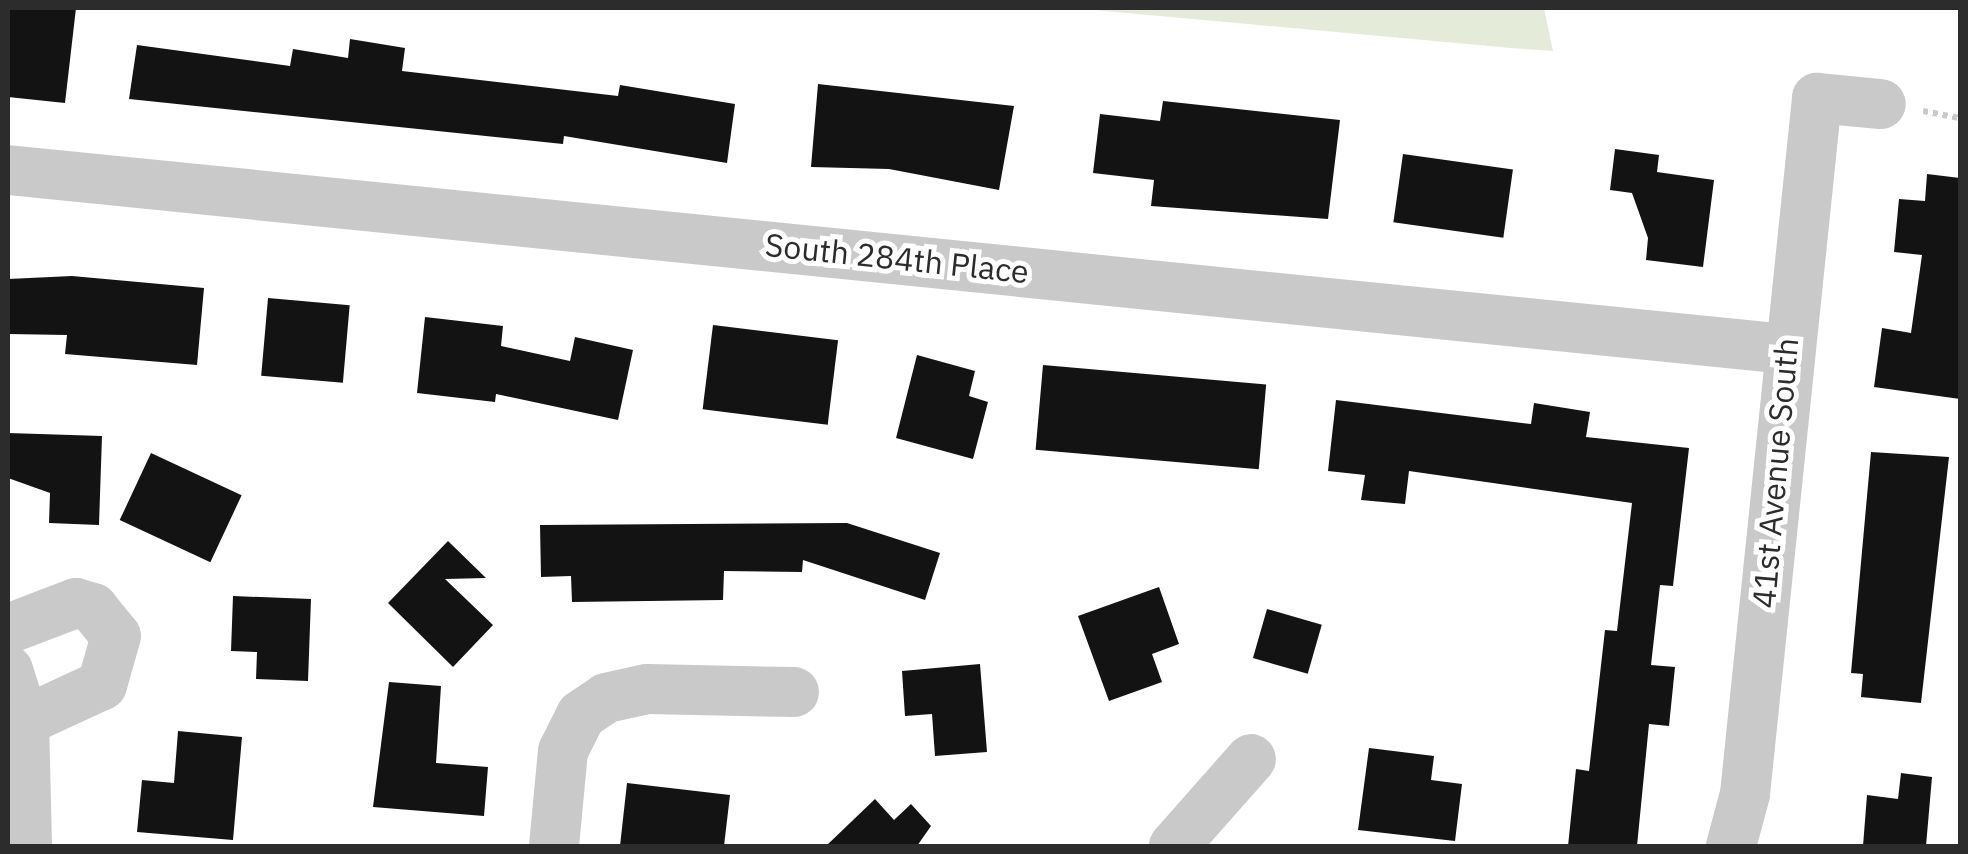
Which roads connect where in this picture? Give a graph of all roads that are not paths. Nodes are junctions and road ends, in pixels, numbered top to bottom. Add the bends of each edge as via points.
1 (1881, 104) dead end
2 (8, 170) edge
3 (1786, 349) junction
4 (8, 629) edge
5 (8, 670) edge
6 (794, 692) dead end
7 (24, 721) junction
8 (1251, 760) dead end
9 (21, 838) edge
10 (554, 846) edge
11 (1174, 846) edge
12 (1731, 846) edge

1 - 3 street, 41st Avenue South via 1818,98
2 - 3 street, South 284th Place
3 - 12 street, 41st Avenue South via 1745,794
4 - 7 street via 76,603 93,608 116,636 102,686
5 - 7 street
6 - 10 street via 646,689 606,698 581,715 564,751
7 - 9 street
8 - 11 street

